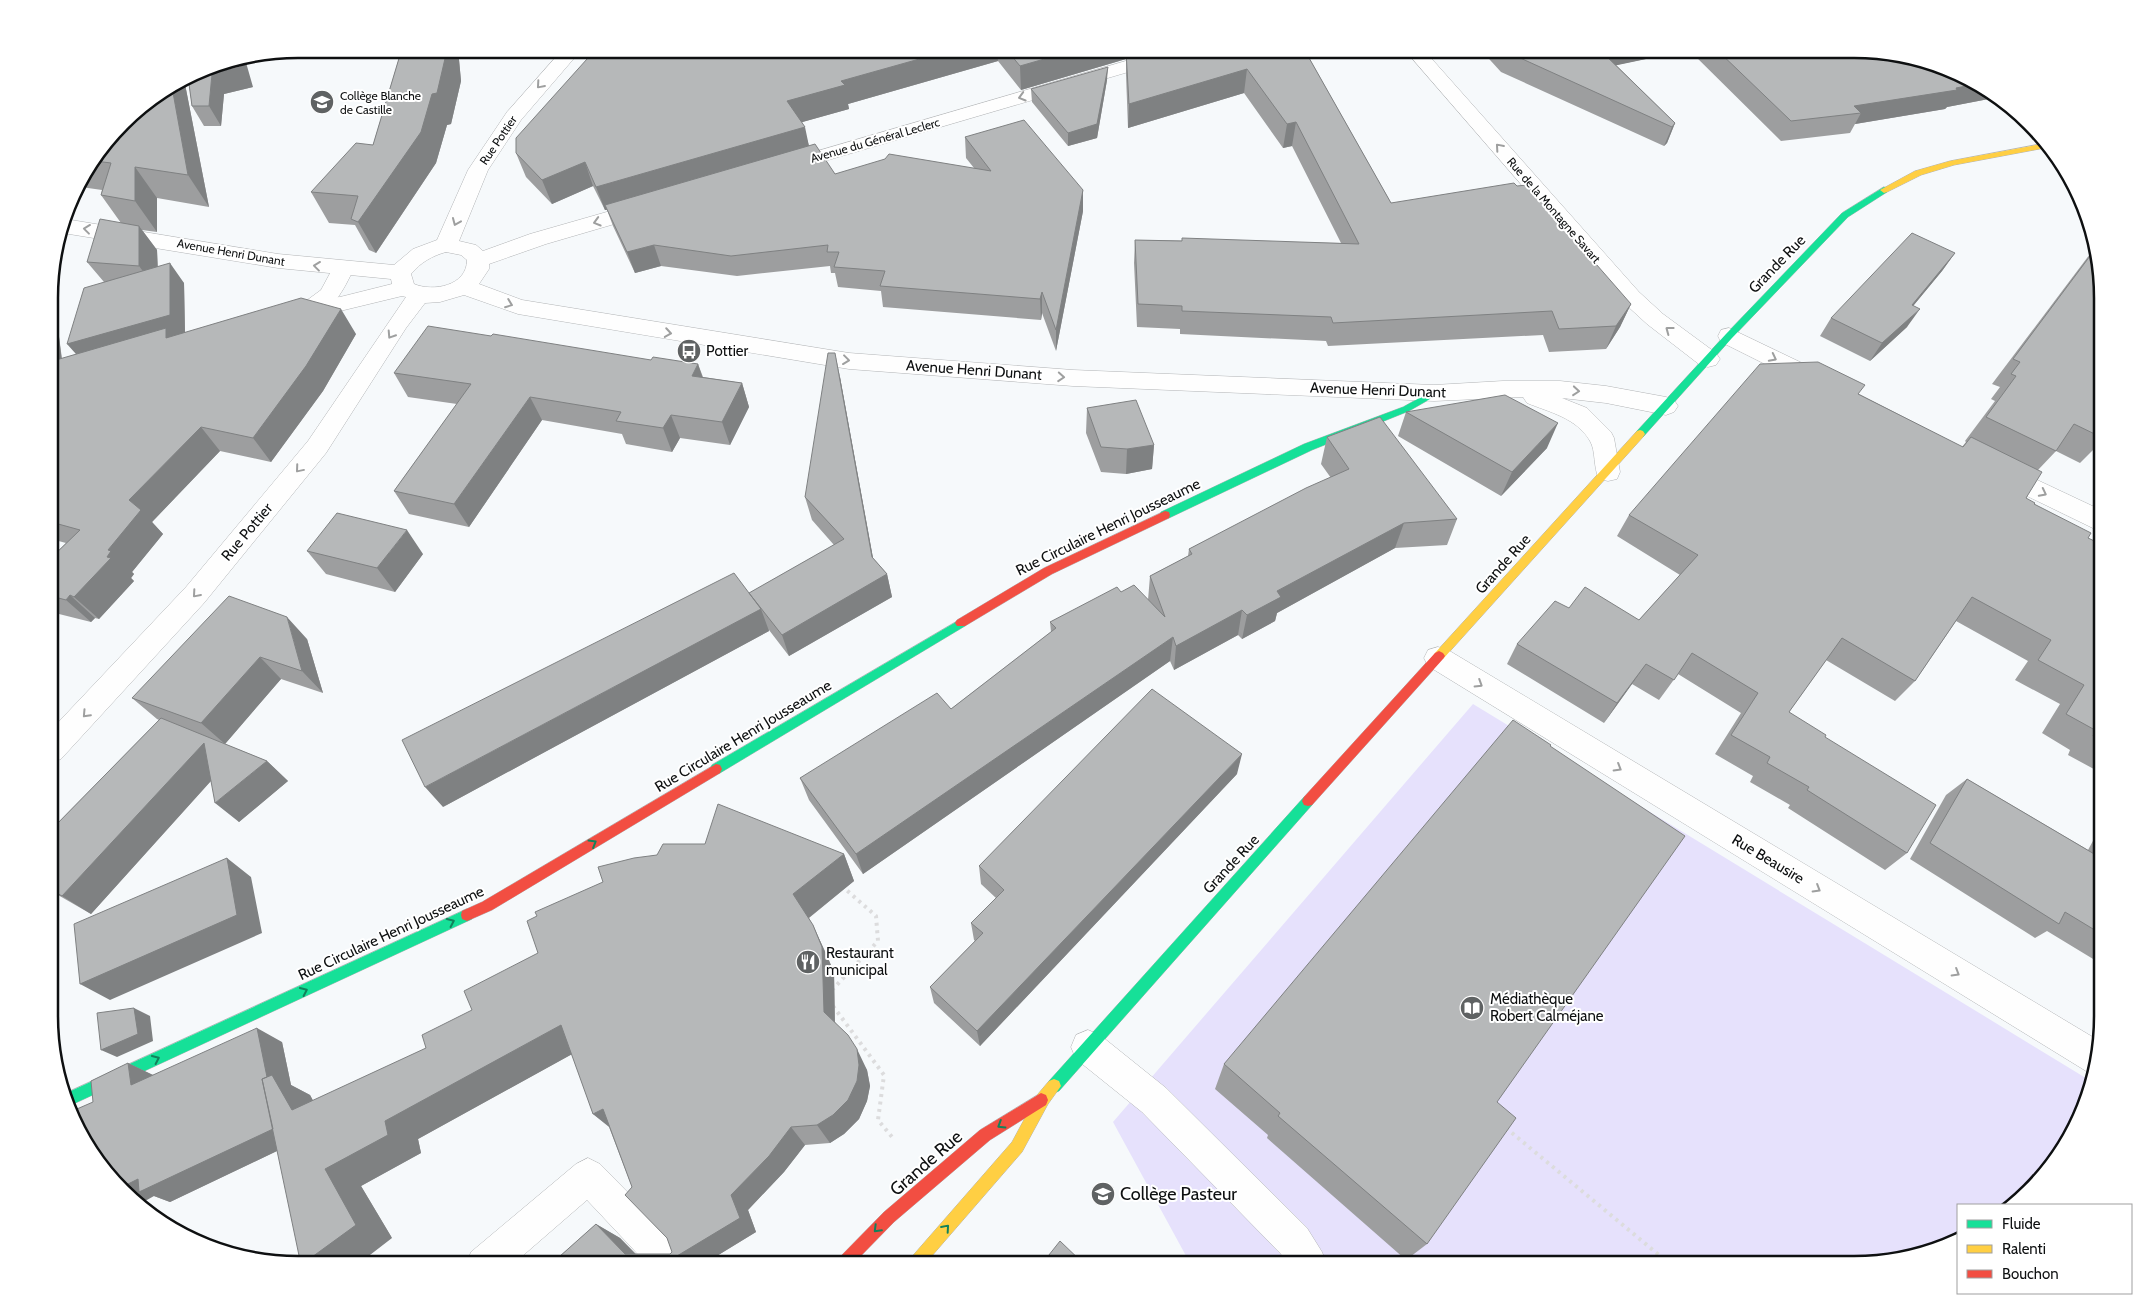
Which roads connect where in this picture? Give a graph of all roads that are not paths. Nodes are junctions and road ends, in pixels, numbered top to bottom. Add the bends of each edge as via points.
1 (565, 58) edge
2 (1155, 58) edge
3 (1421, 58) edge
4 (2041, 146) edge
5 (770, 171) edge
6 (666, 201) edge
7 (68, 227) edge
8 (446, 245) junction
9 (479, 260) junction
10 (343, 269) junction
11 (408, 285) junction
12 (463, 286) junction
13 (314, 306) junction
14 (270, 319) edge
15 (1729, 336) junction
16 (1708, 359) junction
17 (1492, 389) junction
18 (1835, 389) edge
19 (1434, 393) junction
20 (1666, 406) junction
21 (1978, 460) edge
22 (1608, 472) junction
23 (2094, 518) edge
24 (1438, 658) junction
25 (58, 742) edge
26 (1088, 1047) junction
27 (2091, 1055) edge
28 (72, 1098) edge
29 (1043, 1099) junction
30 (495, 1256) edge
31 (664, 1256) edge
32 (851, 1256) edge
33 (922, 1256) edge
34 (1303, 1256) edge

1 -> 8 street, Rue Pottier via 514,116 478,170
2 -> 5 street, Avenue du Général Leclerc
16 -> 3 street, Rue de la Montagne Savart via 1631,298
4 - 15 main road, Grande Rue via 1918,173 1877,194 1845,215
6 -> 9 street
10 -> 7 street, Avenue Henri Dunant
8 - 9 street via 473,251
8 - 11 street via 426,250 409,260
9 - 12 street via 477,273
10 - 11 street, Avenue Henri Dunant
10 - 13 street via 329,295
11 - 12 street via 434,296
11 - 13 street via 340,304
11 -> 25 street, Rue Pottier via 398,323 317,447 195,595
12 -> 19 street, Avenue Henri Dunant via 518,307 850,361 1073,378
13 - 14 street
15 - 16 main road, Grande Rue
15 -> 18 street
16 - 20 main road, Grande Rue
17 - 19 street, Avenue Henri Dunant
17 -> 20 street, Avenue Henri Dunant via 1593,393
17 - 22 street, Avenue Henri Dunant via 1542,399 1579,414 1602,438
28 -> 19 main road, Rue Circulaire Henri Jousseaume via 486,906 1048,571 1308,447 1406,409
20 - 22 main road, Grande Rue
21 -> 23 street
22 - 24 main road, Grande Rue
24 - 26 main road, Grande Rue
24 -> 27 street, Rue Beausire
26 - 29 main road, Grande Rue
26 - 34 street via 1154,1100 1294,1242
29 -> 32 main road, Grande Rue via 985,1135 889,1217
33 -> 29 main road, Grande Rue via 1017,1148
30 - 31 street via 588,1176

